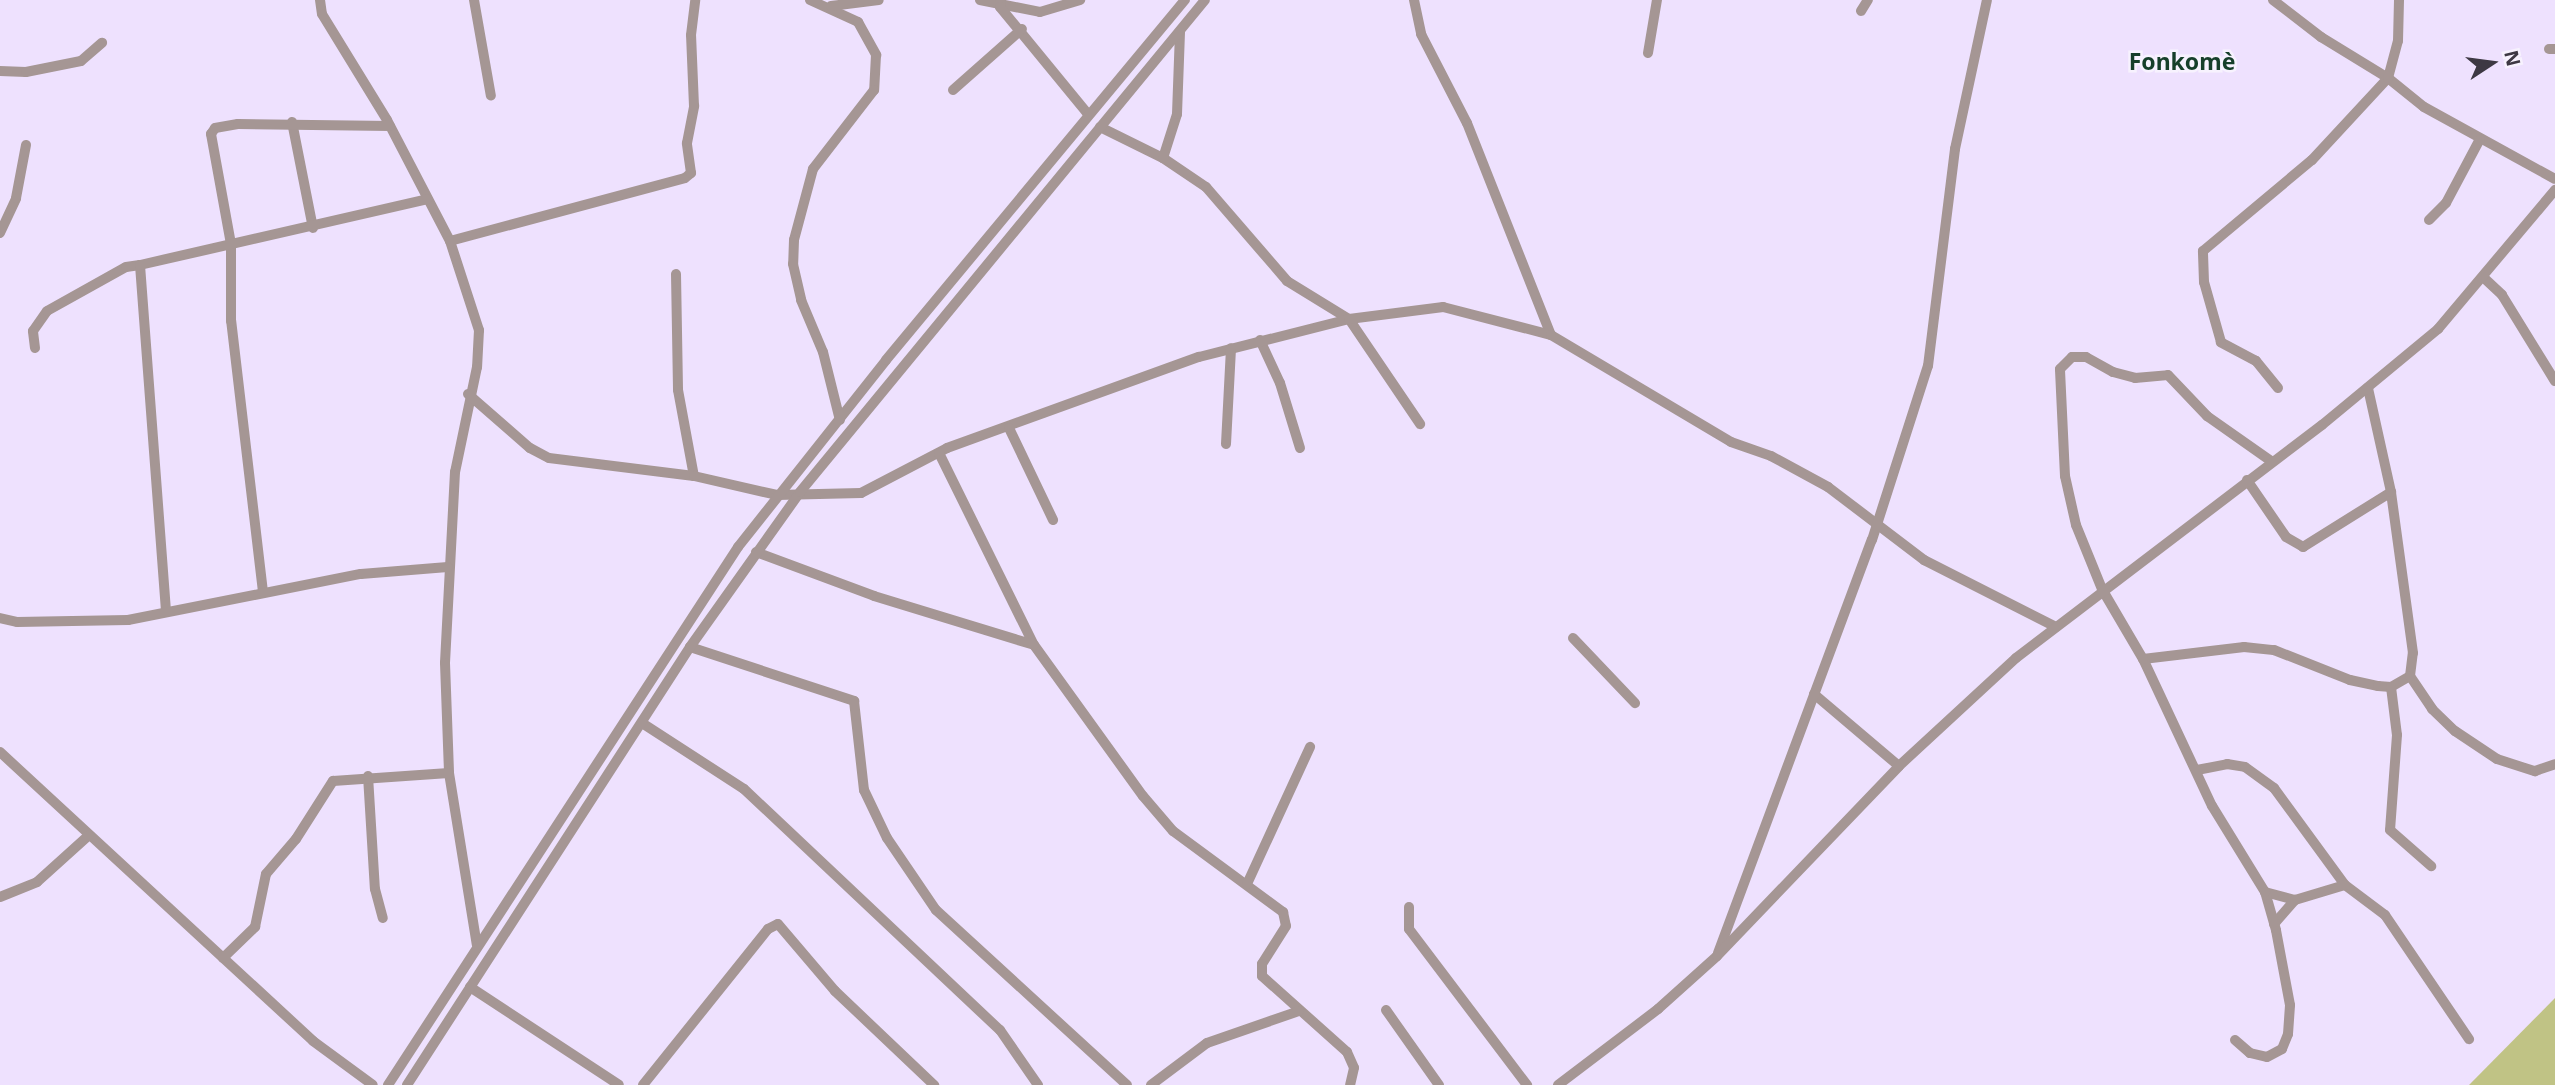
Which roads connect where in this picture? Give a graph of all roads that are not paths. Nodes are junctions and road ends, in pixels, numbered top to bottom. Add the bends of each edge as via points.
1 (320, 0) edge
2 (474, 0) edge
3 (695, 0) edge
4 (810, 0) edge
5 (879, 0) edge
6 (980, 0) edge
7 (1080, 0) edge
8 (1185, 0) edge
9 (1205, 0) edge
10 (1414, 0) edge
11 (1657, 0) edge
12 (1868, 0) edge
13 (1987, 0) edge
14 (2273, 0) edge
15 (2399, 0) edge
16 (1001, 4) edge
17 (831, 6) junction
18 (1861, 11) dead end
19 (1021, 29) junction
20 (1180, 31) junction
21 (102, 43) dead end
22 (1648, 52) dead end
23 (0, 71) edge
24 (2388, 78) junction
25 (953, 90) dead end
26 (491, 96) dead end
27 (1088, 114) junction
28 (292, 122) junction
29 (390, 126) junction
30 (1100, 127) junction
31 (2480, 139) junction
32 (26, 145) dead end
33 (1163, 158) junction
34 (2555, 179) edge
35 (2555, 190) edge
36 (428, 200) junction
37 (2429, 220) dead end
38 (313, 228) junction
39 (0, 233) edge
40 (450, 241) junction
41 (231, 244) junction
42 (140, 265) junction
43 (676, 274) dead end
44 (2483, 277) junction
45 (1349, 319) junction
46 (1551, 335) junction
47 (1260, 341) junction
48 (35, 348) dead end
49 (1231, 348) junction
50 (2555, 381) edge
51 (2278, 388) dead end
52 (2368, 388) junction
53 (468, 394) junction
54 (841, 420) junction
55 (1420, 424) dead end
56 (1009, 429) junction
57 (1226, 444) dead end
58 (1300, 448) dead end
59 (939, 453) junction
60 (2271, 461) junction
61 (694, 476) junction
62 (2247, 480) junction
63 (800, 492) junction
64 (2391, 492) junction
65 (777, 495) junction
66 (1876, 519) junction
67 (1053, 520) dead end
68 (756, 552) junction
69 (448, 567) junction
70 (2102, 589) junction
71 (263, 592) junction
72 (166, 611) junction
73 (0, 618) edge
74 (2056, 627) junction
75 (1573, 638) dead end
76 (1034, 645) junction
77 (690, 647) junction
78 (2143, 659) junction
79 (2410, 676) junction
80 (2390, 687) junction
81 (1814, 694) junction
82 (1634, 703) dead end
83 (642, 723) junction
84 (1310, 747) dead end
85 (0, 752) edge
86 (2555, 764) edge
87 (1899, 766) junction
88 (2197, 770) junction
89 (449, 773) junction
90 (368, 776) junction
91 (88, 836) junction
92 (2431, 866) dead end
93 (1247, 884) junction
94 (2345, 885) junction
95 (2265, 892) junction
96 (0, 897) edge
97 (2295, 900) junction
98 (1409, 907) dead end
99 (383, 918) dead end
100 (2274, 924) junction
101 (477, 945) junction
102 (1717, 956) junction
103 (223, 958) junction
104 (470, 987) junction
105 (1386, 1010) dead end
106 (1299, 1011) junction
107 (2469, 1039) dead end
108 (2235, 1040) dead end
109 (373, 1085) edge
110 (388, 1085) edge
111 (407, 1085) edge
112 (619, 1085) edge
113 (643, 1085) edge
114 (934, 1085) edge
115 (1038, 1085) edge
116 (1127, 1085) edge
117 (1151, 1085) edge
118 (1350, 1085) edge
119 (1439, 1085) edge
120 (1527, 1085) edge
121 (1558, 1085) edge

1 - 29 street via 322,14
2 - 26 street
3 - 40 street via 691,35 694,106 687,143 691,173
4 - 17 street
5 - 17 street
6 - 16 street
7 - 16 street via 1040,12
8 - 27 street
9 - 20 street
10 - 46 street via 1422,34 1467,123
11 - 22 street
12 - 18 street
13 - 66 street via 1955,149 1928,366
14 - 24 street via 2321,37
15 - 24 street via 2398,41
16 - 19 street
17 - 54 street via 863,29 876,55 878,80 867,104 813,169 794,240 793,264 801,300 823,352
19 - 25 street
19 - 27 street via 1054,77
20 - 30 street
20 - 33 street via 1177,114
21 - 23 street via 81,61 26,72
24 - 31 street via 2424,107
24 - 51 street via 2312,160 2203,251 2204,282 2221,342 2256,361
27 - 54 street
28 - 29 street
28 - 38 street
28 - 41 street via 223,125 211,134
29 - 36 street
30 - 33 street
30 - 63 street
31 - 34 street
31 - 37 street via 2446,203
32 - 39 street via 16,198
33 - 45 street via 1206,187 1287,281
35 - 44 street
36 - 38 street
36 - 40 street
38 - 41 street
40 - 53 street via 479,330 477,367
41 - 42 street
41 - 71 street via 231,321
42 - 48 street via 126,267 47,311 33,331
42 - 72 street
43 - 61 street via 678,390
44 - 50 street via 2502,295
44 - 52 street via 2438,329
45 - 46 street via 1443,307
45 - 47 street
45 - 55 street
46 - 66 street via 1731,442 1771,456
47 - 49 street
47 - 58 street via 1280,383
49 - 56 street via 1073,401
49 - 57 street
52 - 60 street
52 - 64 street
53 - 61 street via 530,449 549,458
53 - 69 street via 455,472
54 - 65 street
56 - 59 street
56 - 67 street
59 - 63 street via 871,492
59 - 76 street
60 - 62 street
60 - 70 street via 2207,416 2168,375 2135,378 2086,357 2072,357 2060,369 2066,476 2076,525
61 - 65 street
62 - 64 street via 2286,537 2303,547
62 - 70 street
63 - 65 street
63 - 68 street
64 - 79 street via 2413,653
65 - 101 street via 674,642
66 - 74 street via 1924,560
66 - 81 street
68 - 76 street via 874,596
68 - 77 street
69 - 71 street via 361,574
69 - 89 street
70 - 74 street
70 - 78 street
71 - 72 street
72 - 73 street via 101,622
74 - 87 street
75 - 82 street
76 - 93 street via 1154,810 1173,831
77 - 83 street
77 - 116 street via 854,701 864,790 887,838 936,910
78 - 80 street via 2244,647 2274,650 2350,680
78 - 88 street
79 - 80 street
79 - 86 street via 2455,731 2497,759 2535,771
80 - 92 street via 2397,736 2390,830
81 - 87 street
81 - 102 street
83 - 104 street
83 - 115 street via 744,789 1000,1030
84 - 93 street
85 - 91 street
87 - 102 street
88 - 94 street via 2227,764 2256,772 2274,788
88 - 95 street via 2213,806
89 - 90 street
89 - 101 street
90 - 99 street via 374,889
90 - 103 street via 344,777 323,791 296,839 266,874 255,927
91 - 96 street via 37,882
91 - 103 street
93 - 106 street via 1286,917 1260,969
94 - 97 street
94 - 107 street via 2385,915
95 - 97 street
95 - 100 street
97 - 100 street
98 - 120 street via 1409,929
100 - 108 street via 2290,1004 2288,1034 2282,1049 2267,1057 2250,1053
101 - 110 street
102 - 121 street via 1658,1009
103 - 109 street via 313,1041
104 - 111 street
104 - 112 street
105 - 119 street
106 - 117 street via 1207,1043
106 - 118 street via 1347,1052 1354,1068
113 - 114 street via 768,929 778,924 835,991

